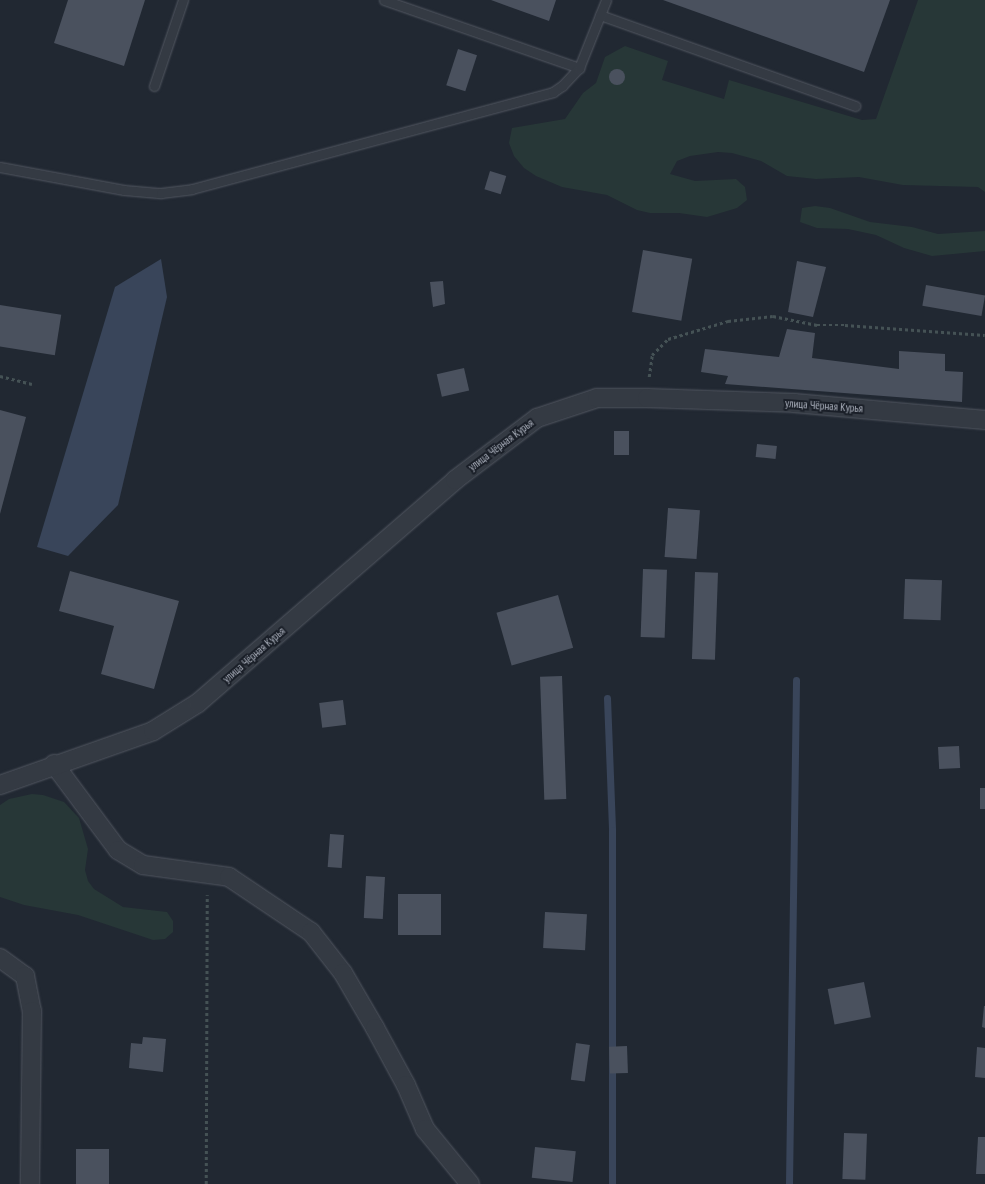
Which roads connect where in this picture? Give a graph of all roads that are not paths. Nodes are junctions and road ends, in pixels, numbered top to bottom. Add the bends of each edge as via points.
1 (182, 0) edge
2 (384, 0) edge
3 (606, 0) edge
4 (600, 15) junction
5 (579, 68) junction
6 (154, 86) dead end
7 (855, 106) dead end
8 (0, 167) edge
9 (985, 420) edge
10 (54, 764) junction
11 (0, 785) edge
12 (0, 958) edge
13 (30, 1184) edge
14 (470, 1184) edge

1 - 6 lane
2 - 5 lane
3 - 4 lane
4 - 5 lane
4 - 7 lane
5 - 8 lane via 553,92 192,189 161,193 124,190
9 - 10 street, улица Чёрная Курья via 794,403 647,398 597,398 537,418 455,480 198,703 153,731
10 - 11 street, улица Чёрная Курья
10 - 14 street via 118,850 143,865 229,878 311,932 342,973 375,1028 406,1085 425,1129
12 - 13 street via 25,976 32,1010

